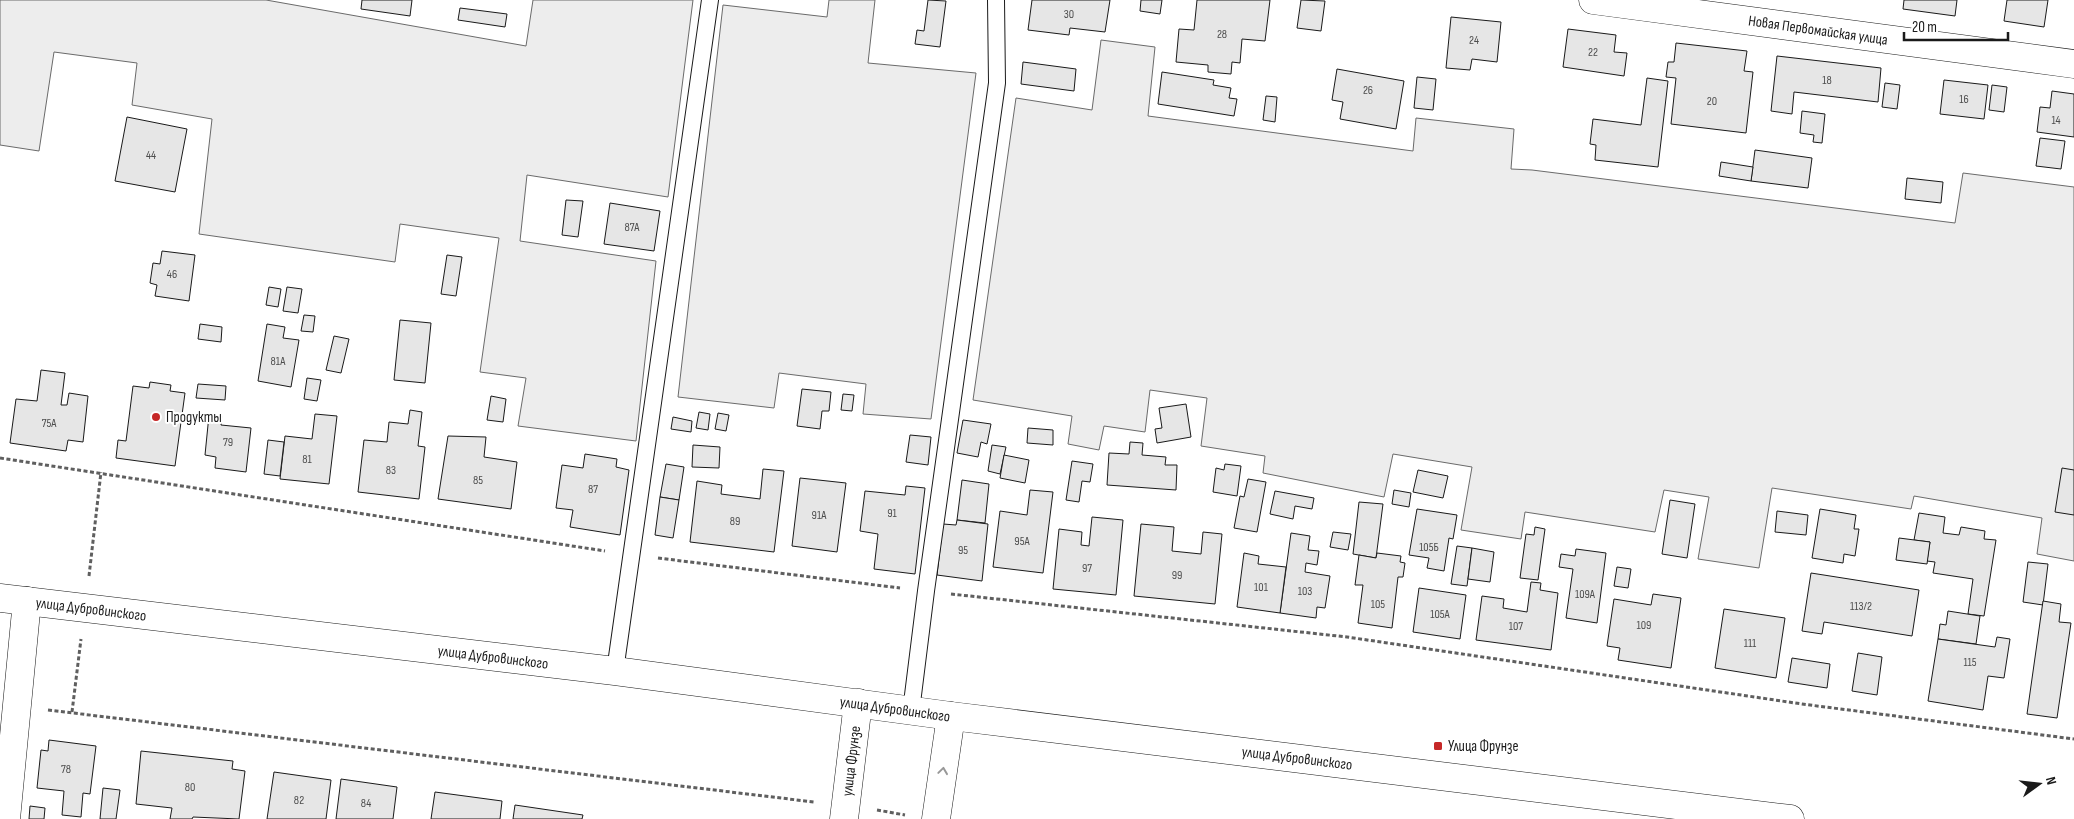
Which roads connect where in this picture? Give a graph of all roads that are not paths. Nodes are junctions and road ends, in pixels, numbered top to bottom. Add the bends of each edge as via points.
1 (710, 0) edge
2 (996, 0) edge
3 (1592, 0) edge
4 (2074, 64) edge
5 (0, 598) edge
6 (28, 601) junction
7 (616, 672) junction
8 (858, 703) junction
9 (911, 711) junction
10 (951, 716) junction
11 (845, 812) edge
12 (6, 819) edge
13 (936, 819) edge
14 (1790, 819) edge

1 - 7 lane
2 - 9 lane via 997,83
3 - 4 main road, Новая Первомайская улица
5 - 6 main road, улица Дубровинского
6 - 7 main road, улица Дубровинского
6 - 12 main road
7 - 8 main road, улица Дубровинского
8 - 9 main road, улица Дубровинского
8 - 11 main road, улица Фрунзе
9 - 10 main road, улица Дубровинского
13 -> 10 main road
10 - 14 main road, улица Дубровинского

